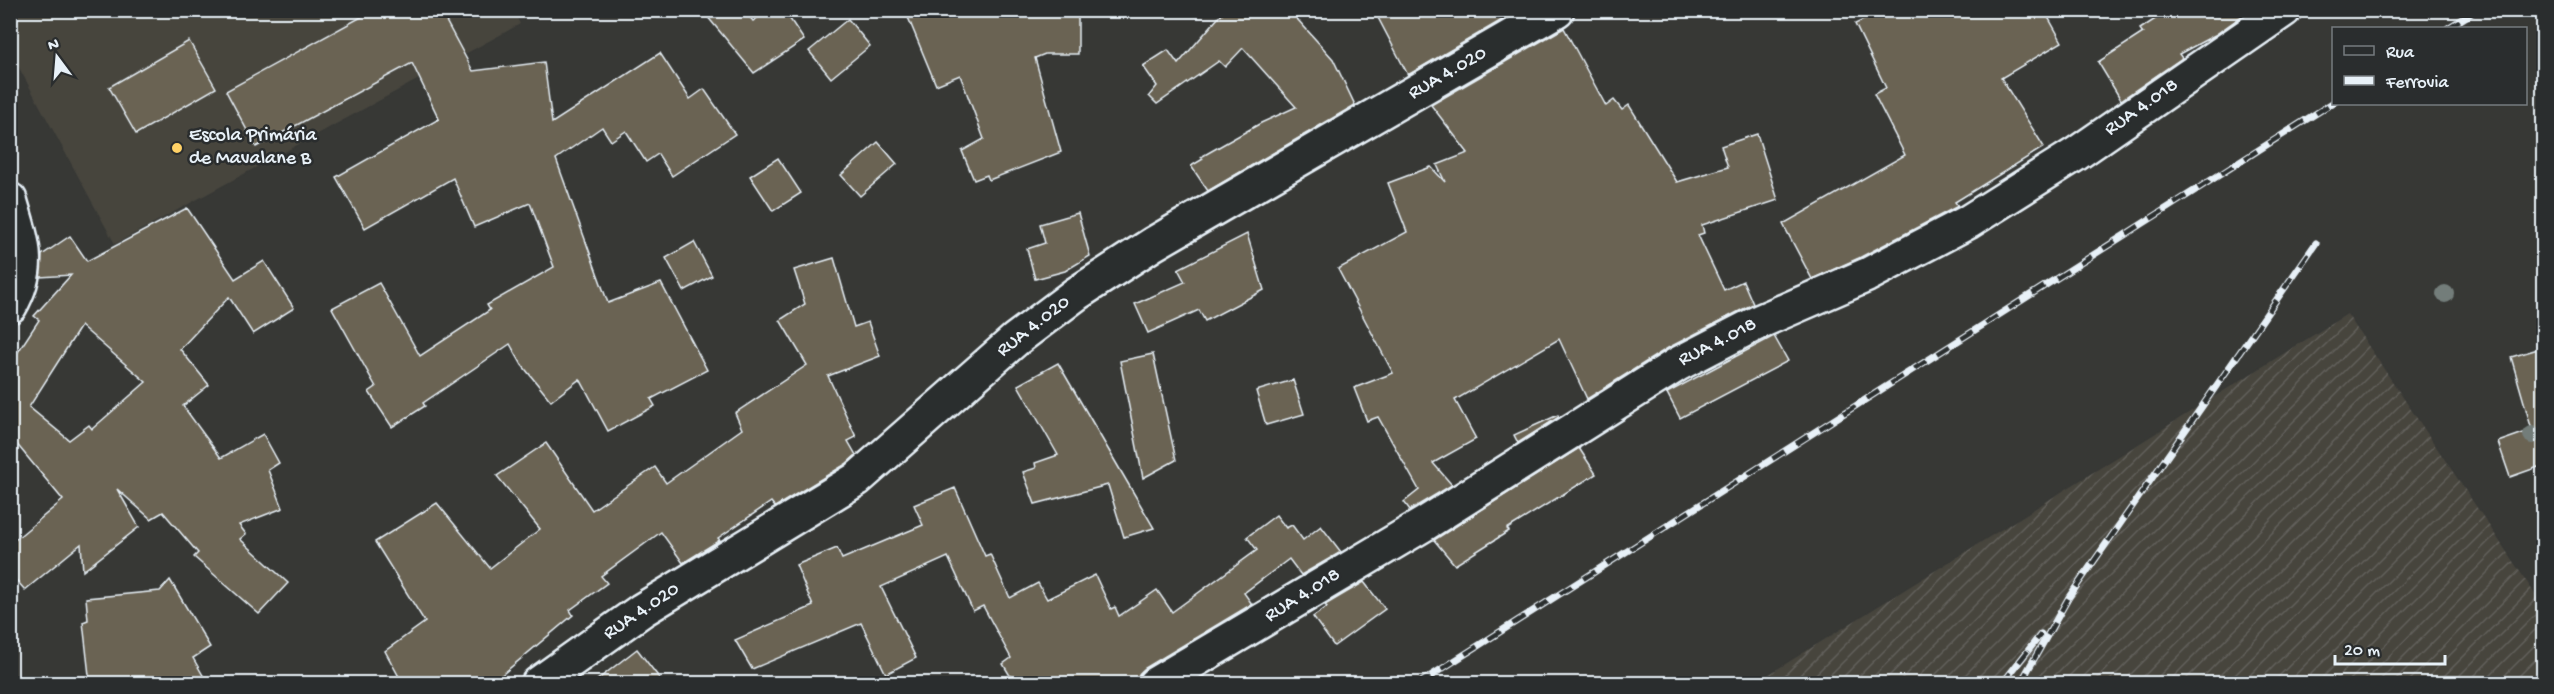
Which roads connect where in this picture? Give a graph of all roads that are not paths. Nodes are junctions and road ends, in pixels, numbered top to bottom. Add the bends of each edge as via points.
1 (1557, 10) edge
2 (2283, 11) edge
3 (10, 200) edge
4 (10, 306) edge
5 (538, 684) edge
6 (1155, 684) edge

1 - 5 street, RUA 4.020 via 1153,244 1076,294 1015,340 857,479 642,610
2 - 6 street, RUA 4.018 via 2076,154 1968,222 1867,275 1761,321 1678,364 1426,523
3 - 4 street via 22,241 25,270

